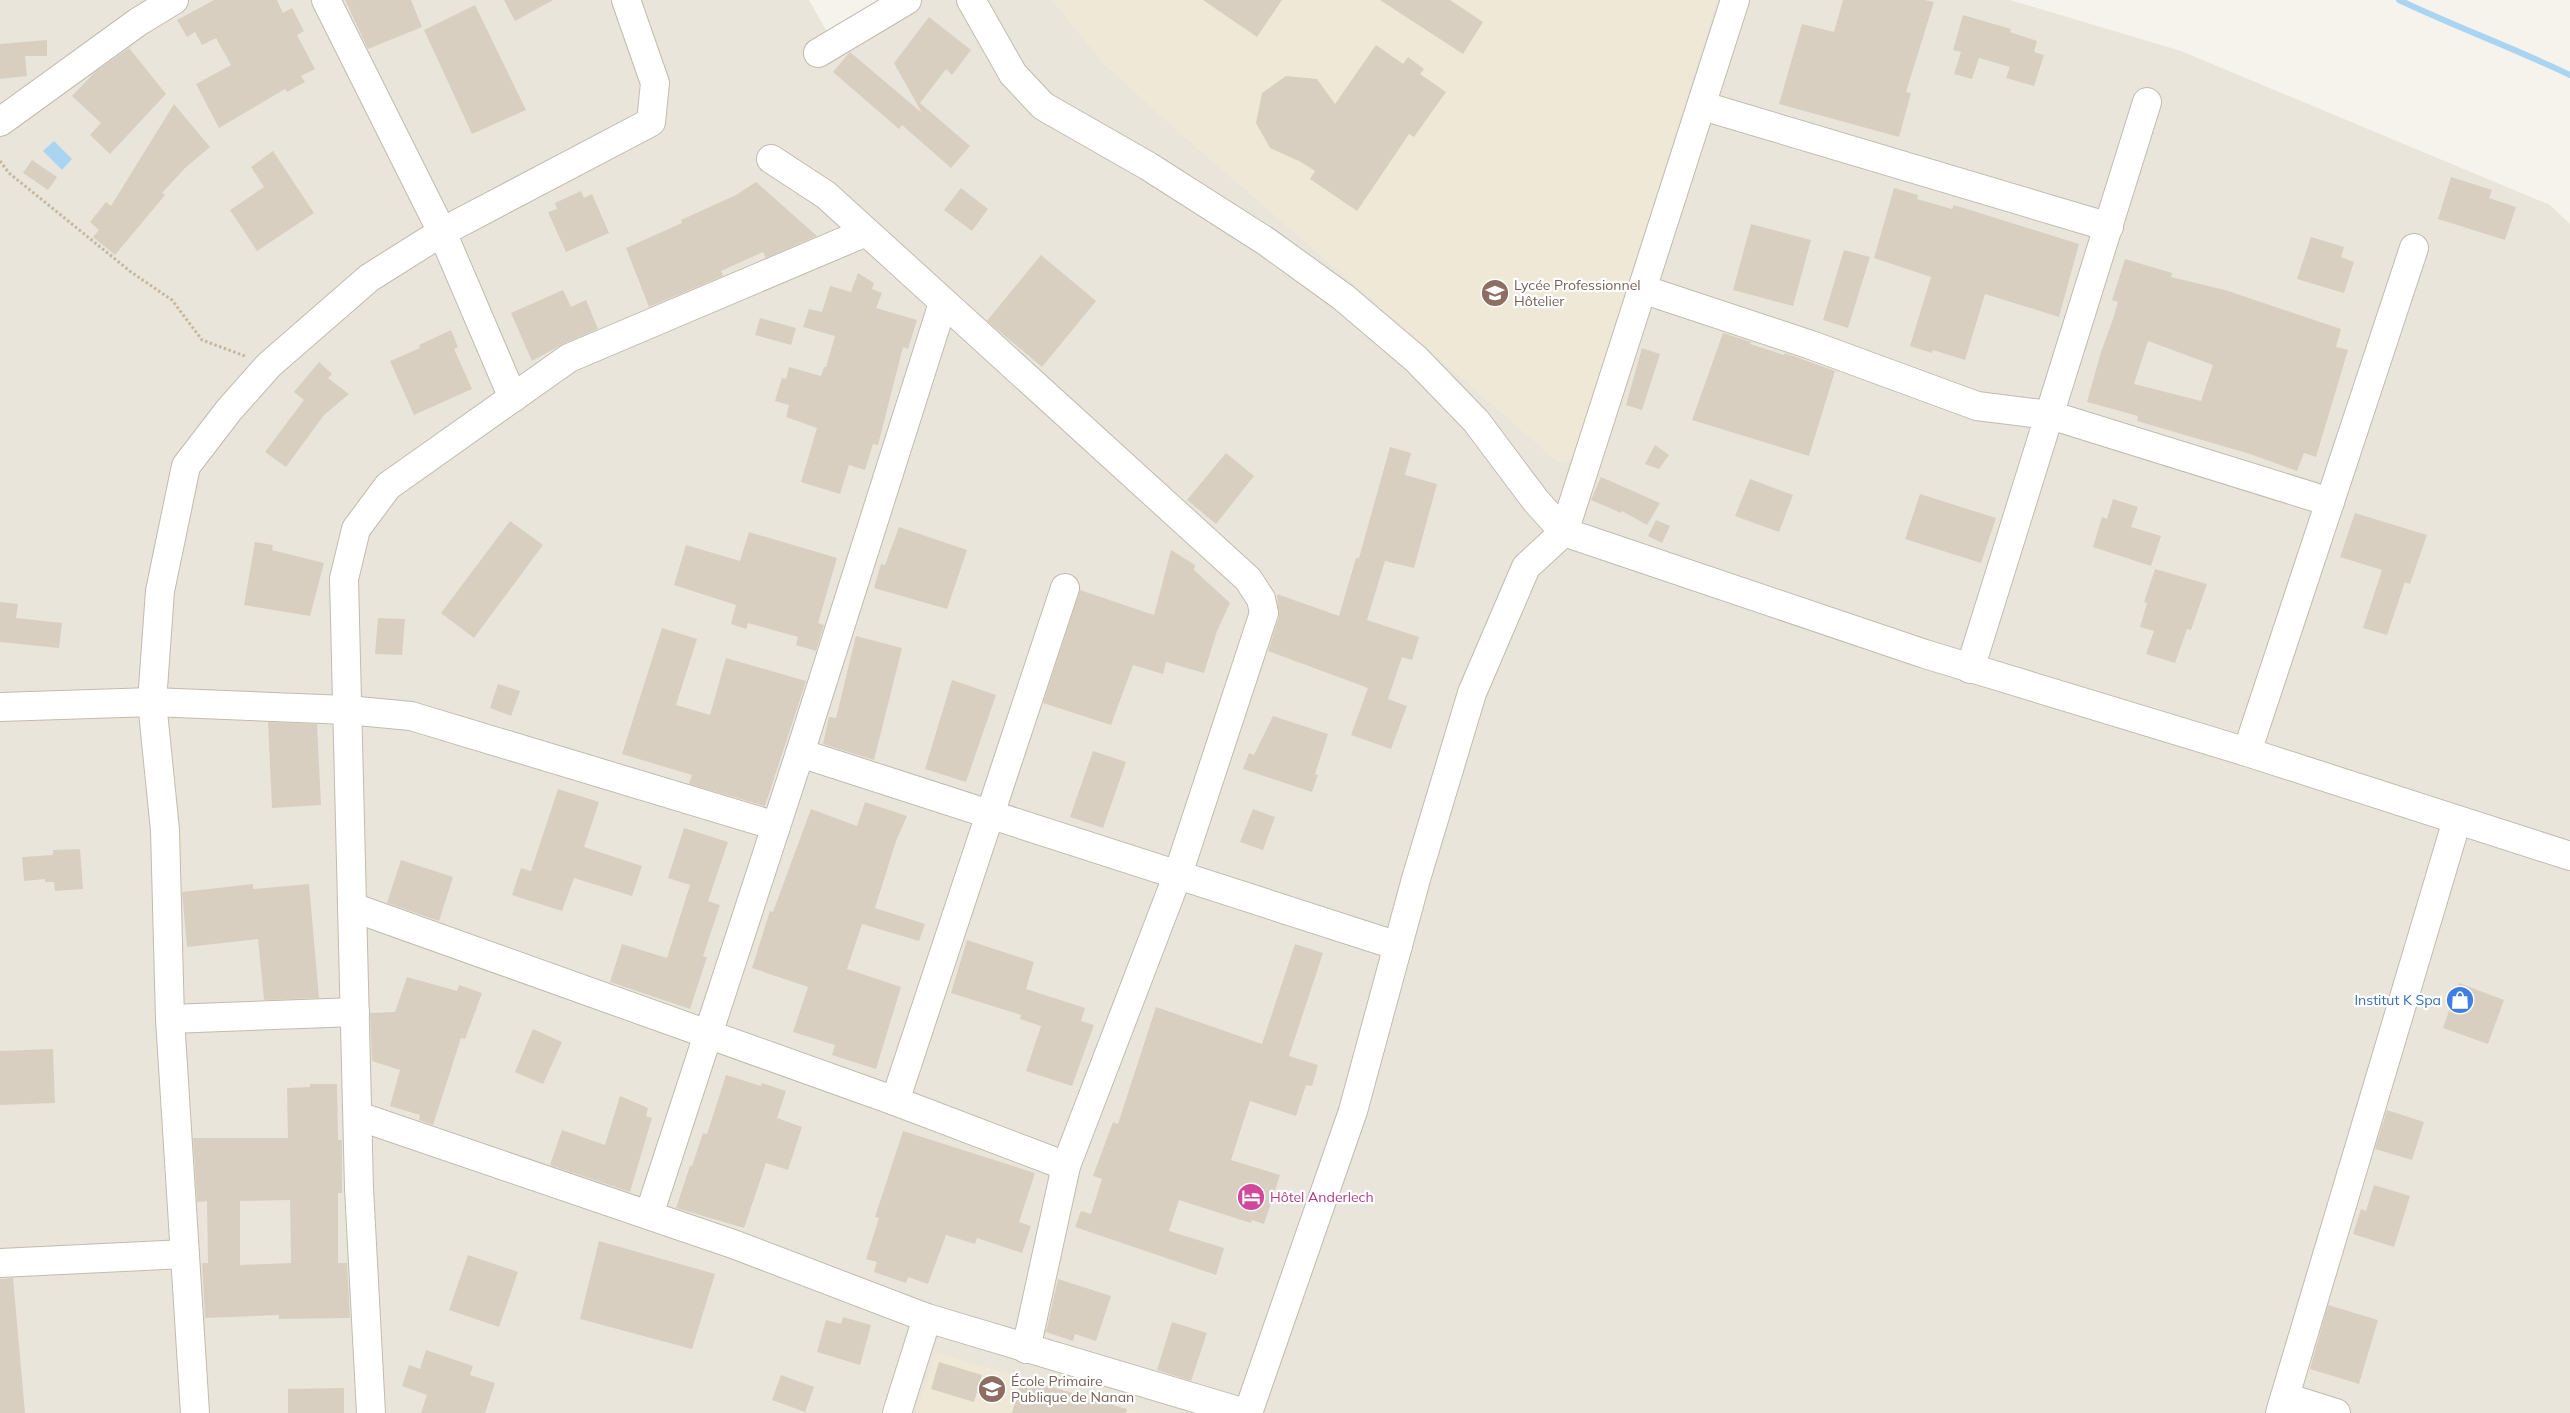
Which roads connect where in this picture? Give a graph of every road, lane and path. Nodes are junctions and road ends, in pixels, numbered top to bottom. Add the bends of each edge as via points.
1 (174, 0) edge
2 (326, 0) edge
3 (626, 0) edge
4 (907, 0) edge
5 (972, 0) edge
6 (1735, 0) edge
7 (818, 53) dead end
8 (2147, 102) dead end
9 (1703, 106) junction
10 (0, 122) edge
11 (771, 160) dead end
12 (0, 162) edge
13 (2108, 227) junction
14 (442, 232) junction
15 (866, 232) junction
16 (2414, 248) dead end
17 (1642, 289) junction
18 (943, 303) junction
19 (269, 364) junction
20 (513, 398) junction
21 (2050, 415) junction
22 (2330, 502) junction
23 (1564, 532) junction
24 (1065, 588) dead end
25 (1970, 668) junction
26 (152, 702) junction
27 (0, 708) edge
28 (347, 710) junction
29 (2247, 752) junction
30 (800, 753) junction
31 (991, 814) junction
32 (2458, 820) junction
33 (776, 826) junction
34 (2570, 856) edge
35 (1178, 874) junction
36 (352, 907) junction
37 (1398, 946) junction
38 (355, 1012) junction
39 (170, 1019) junction
40 (708, 1034) junction
41 (895, 1101) junction
42 (358, 1116) junction
43 (1066, 1166) junction
44 (649, 1215) junction
45 (185, 1254) junction
46 (0, 1263) edge
47 (927, 1318) junction
48 (1026, 1349) junction
49 (2283, 1405) edge
50 (195, 1413) edge
51 (371, 1413) edge
52 (897, 1413) edge
53 (1246, 1413) edge
54 (2336, 1413) edge

1 - 10 street via 138,22
2 - 14 street
3 - 14 street via 655,83 651,122
4 - 7 street
5 - 23 street via 1013,74 1043,106 1142,162 1267,242 1343,297 1416,359 1476,422
6 - 9 street
8 - 13 street
9 - 13 street
9 - 17 street
11 - 15 street via 826,195
12 - 19 path via 8,173 131,272 172,300 202,340
13 - 21 street
14 - 19 street via 370,278
14 - 20 street
15 - 18 street
15 - 20 street via 569,358
16 - 22 street
17 - 21 street via 1811,345 1977,406
17 - 23 street
18 - 30 street
18 - 35 street via 1248,580 1261,599 1264,613
19 - 26 street via 186,466 160,591
20 - 28 street via 388,486 356,529 344,579
21 - 22 street
21 - 25 street
22 - 29 street
23 - 25 street
23 - 37 street via 1526,567 1472,693
24 - 31 street
25 - 29 street
26 - 27 street
26 - 28 street
26 - 39 street via 164,830
28 - 33 street via 411,716
28 - 36 street
29 - 32 street
30 - 31 street
30 - 33 street
31 - 35 street
31 - 41 street
32 - 34 street
32 - 49 street
33 - 40 street
35 - 37 street
35 - 43 street
36 - 38 street
36 - 40 street
37 - 53 street via 1353,1111
38 - 39 street
38 - 42 street
39 - 45 street
40 - 41 street
40 - 44 street
41 - 43 street
42 - 44 street
42 - 51 street
43 - 48 street
44 - 47 street
45 - 46 street
45 - 50 street
47 - 48 street
47 - 52 street
48 - 53 street
49 - 54 street

